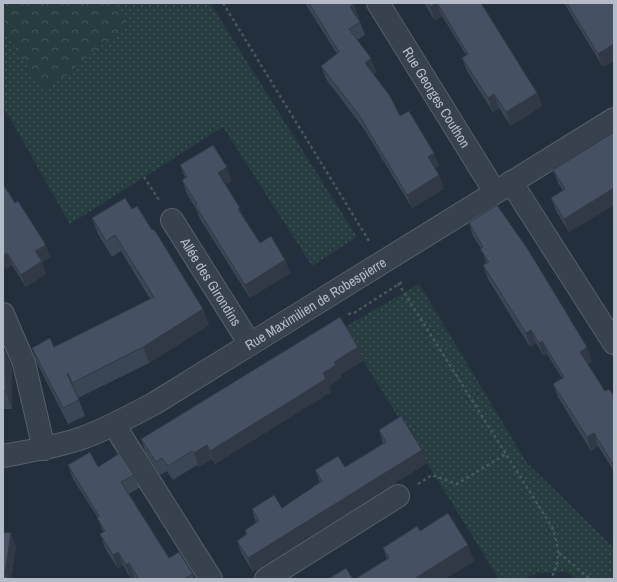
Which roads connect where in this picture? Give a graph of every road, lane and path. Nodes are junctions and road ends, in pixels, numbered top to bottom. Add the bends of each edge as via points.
1 (223, 3) edge
2 (378, 3) edge
3 (614, 119) edge
4 (503, 187) junction
5 (172, 220) dead end
6 (382, 262) junction
7 (3, 314) edge
8 (614, 343) edge
9 (250, 344) junction
10 (114, 425) junction
11 (44, 448) junction
12 (506, 454) junction
13 (3, 456) edge
14 (398, 496) joint
15 (559, 552) junction
16 (211, 579) edge
17 (266, 579) edge
18 (551, 579) edge
19 (590, 579) edge

1 - 6 path
2 - 4 street, Rue Georges Couthon
3 - 4 street, Rue Maximilien de Robespierre
4 - 6 street, Rue Maximilien de Robespierre
4 - 8 street, Rue Georges Couthon
5 - 9 street, Allée des Girondins
6 - 9 street, Rue Maximilien de Robespierre
6 - 12 path via 399,284
7 - 11 street via 24,363
9 - 10 street, Rue Maximilien de Robespierre via 155,404
10 - 11 street, Rue Maximilien de Robespierre via 80,439
10 - 16 street
11 - 13 street, Rue Maximilien de Robespierre
12 - 14 path via 457,484 432,475
12 - 15 path via 552,527
14 - 17 street
15 - 18 path
15 - 19 path

